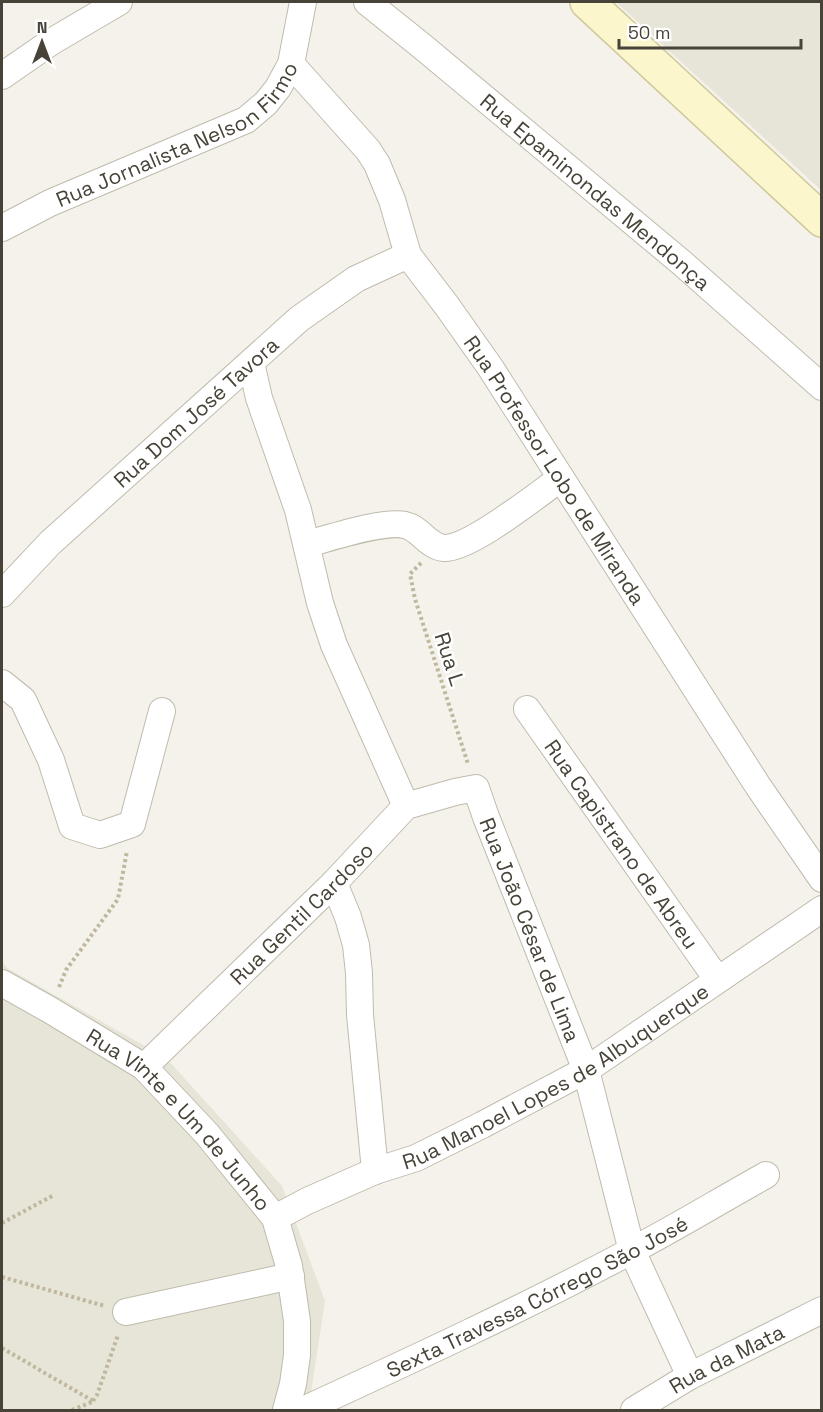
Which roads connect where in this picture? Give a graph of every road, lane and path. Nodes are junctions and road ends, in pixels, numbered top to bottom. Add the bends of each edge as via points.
1 (119, 2) edge
2 (303, 2) edge
3 (367, 2) edge
4 (587, 2) edge
5 (291, 64) junction
6 (2, 76) edge
7 (822, 220) edge
8 (2, 228) edge
9 (408, 255) junction
10 (251, 363) junction
11 (822, 387) edge
12 (561, 478) junction
13 (307, 544) junction
14 (436, 546) junction
15 (2, 594) edge
16 (2, 683) edge
17 (527, 709) dead end
18 (162, 711) dead end
19 (476, 788) junction
20 (406, 806) junction
21 (132, 824) junction
22 (822, 879) edge
23 (334, 883) junction
24 (822, 909) edge
25 (717, 980) junction
26 (2, 983) edge
27 (50, 1010) junction
28 (144, 1067) junction
29 (586, 1070) junction
30 (375, 1171) junction
31 (766, 1175) dead end
32 (54, 1195) dead end
33 (274, 1218) junction
34 (2, 1223) edge
35 (632, 1251) junction
36 (291, 1276) junction
37 (2, 1277) edge
38 (822, 1310) edge
39 (126, 1311) junction
40 (2, 1348) edge
41 (690, 1376) junction
42 (93, 1401) junction
43 (72, 1410) edge
44 (286, 1410) edge
45 (303, 1410) edge
46 (634, 1410) edge

1 - 6 street
2 - 5 street, Rua Jornalista Nelson Firmo
3 - 11 street, Rua Epaminondas Mendonça via 674,256
4 - 7 street
5 - 8 street, Rua Jornalista Nelson Firmo via 266,103 246,120 50,203
5 - 9 street, Rua Professor Lobo de Miranda via 377,164
9 - 10 street, Rua Dom José Tavora via 356,279 324,301
9 - 12 street, Rua Professor Lobo de Miranda via 490,368
10 - 13 street
10 - 15 street, Rua Dom José Tavora via 50,543
12 - 14 street via 473,540 453,547
12 - 22 street, Rua Professor Lobo de Miranda
13 - 14 street via 364,529 405,524
13 - 20 street via 334,645
14 - 19 path, Rua L via 410,574
16 - 21 street via 23,700 51,760 72,826 100,835
17 - 25 street, Rua Capistrano de Abreu
18 - 21 street
19 - 20 street
19 - 29 street, Rua João César de Lima
20 - 23 street, Rua Gentil Cardoso
21 - 27 path via 118,899 66,970
23 - 28 street, Rua Gentil Cardoso
23 - 30 street via 356,945
24 - 25 street, Rua Manoel Lopes de Albuquerque
25 - 29 street, Rua Manoel Lopes de Albuquerque
26 - 27 street, Rua Vinte e Um de Junho
27 - 28 street, Rua Vinte e Um de Junho
28 - 33 street, Rua Vinte e Um de Junho via 207,1134
29 - 30 street, Rua Manoel Lopes de Albuquerque via 416,1158
29 - 35 street, Rua João César de Lima
30 - 33 street, Rua Manoel Lopes de Albuquerque
31 - 35 street, Sexta Travessa Córrego São José
32 - 34 path
33 - 36 street, Rua Vinte e Um de Junho
35 - 41 street, Rua João César de Lima
35 - 45 street, Sexta Travessa Córrego São José
36 - 39 street
36 - 44 street, Rua Vinte e Um de Junho via 297,1355
37 - 39 path
38 - 41 street, Rua da Mata
39 - 42 path
40 - 42 path
41 - 46 street, Rua da Mata
42 - 43 path

